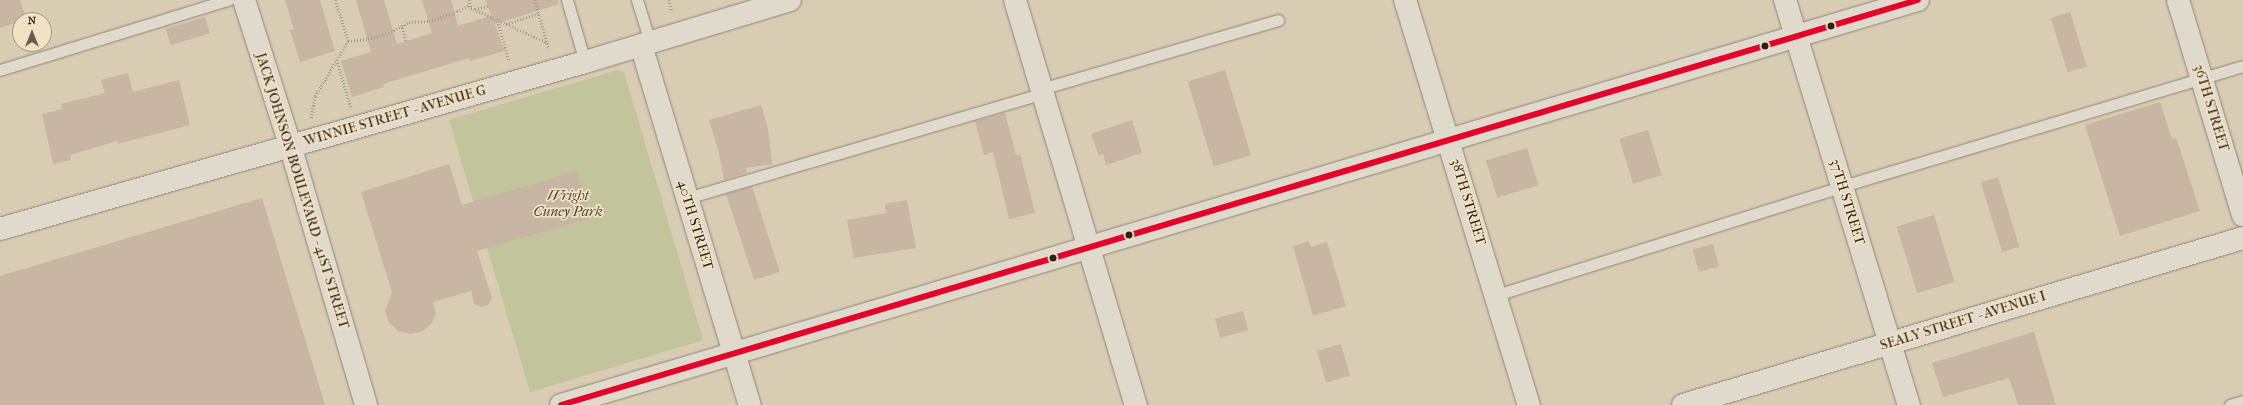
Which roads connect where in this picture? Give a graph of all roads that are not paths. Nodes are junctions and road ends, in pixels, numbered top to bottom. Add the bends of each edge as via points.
1 (228, 0) edge
2 (244, 0) edge
3 (567, 0) edge
4 (637, 0) edge
5 (790, 0) edge
6 (1015, 0) edge
7 (1405, 0) edge
8 (1785, 0) edge
9 (1918, 0) edge
10 (2178, 0) edge
11 (1278, 20) dead end
12 (1797, 36) junction
13 (646, 43) junction
14 (585, 62) junction
15 (2243, 66) edge
16 (0, 70) edge
17 (2202, 79) junction
18 (1042, 91) junction
19 (1448, 139) junction
20 (290, 145) junction
21 (1843, 186) junction
22 (687, 198) junction
23 (2243, 215) edge
24 (0, 229) edge
25 (2243, 238) edge
26 (1089, 246) junction
27 (1496, 295) junction
28 (1890, 343) junction
29 (734, 353) junction
30 (2243, 401) edge
31 (366, 405) edge
32 (561, 405) edge
33 (750, 405) edge
34 (1136, 405) edge
35 (1529, 405) edge
36 (1683, 405) edge
37 (1909, 405) edge
38 (2230, 405) edge

1 - 16 lane
2 - 20 street, JACK JOHNSON BOULEVARD - 41ST STREET
3 - 14 lane
4 - 13 lane
5 - 13 street, WINNIE STREET - AVENUE G
6 - 18 street
7 - 19 street, 38TH STREET
8 - 12 street, 37TH STREET
9 - 12 street
10 - 17 street, 36TH STREET
11 - 18 lane
12 - 19 street
12 - 21 street, 37TH STREET
13 - 14 street, WINNIE STREET - AVENUE G
13 - 22 street, 40TH STREET
14 - 20 street, WINNIE STREET - AVENUE G
15 - 17 lane
17 - 21 lane
17 - 23 street, 36TH STREET
18 - 22 lane
18 - 26 street
19 - 26 street
19 - 27 street, 38TH STREET
20 - 24 street, WINNIE STREET - AVENUE G
20 - 31 street, JACK JOHNSON BOULEVARD - 41ST STREET
21 - 27 lane
21 - 28 street, 37TH STREET
22 - 29 street, 40TH STREET
25 - 28 street, SEALY STREET - AVENUE I
26 - 29 street
26 - 34 street
27 - 35 street, 38TH STREET
28 - 36 street, SEALY STREET - AVENUE I
28 - 37 street, 37TH STREET
29 - 32 street
29 - 33 street, 40TH STREET
30 - 38 lane

